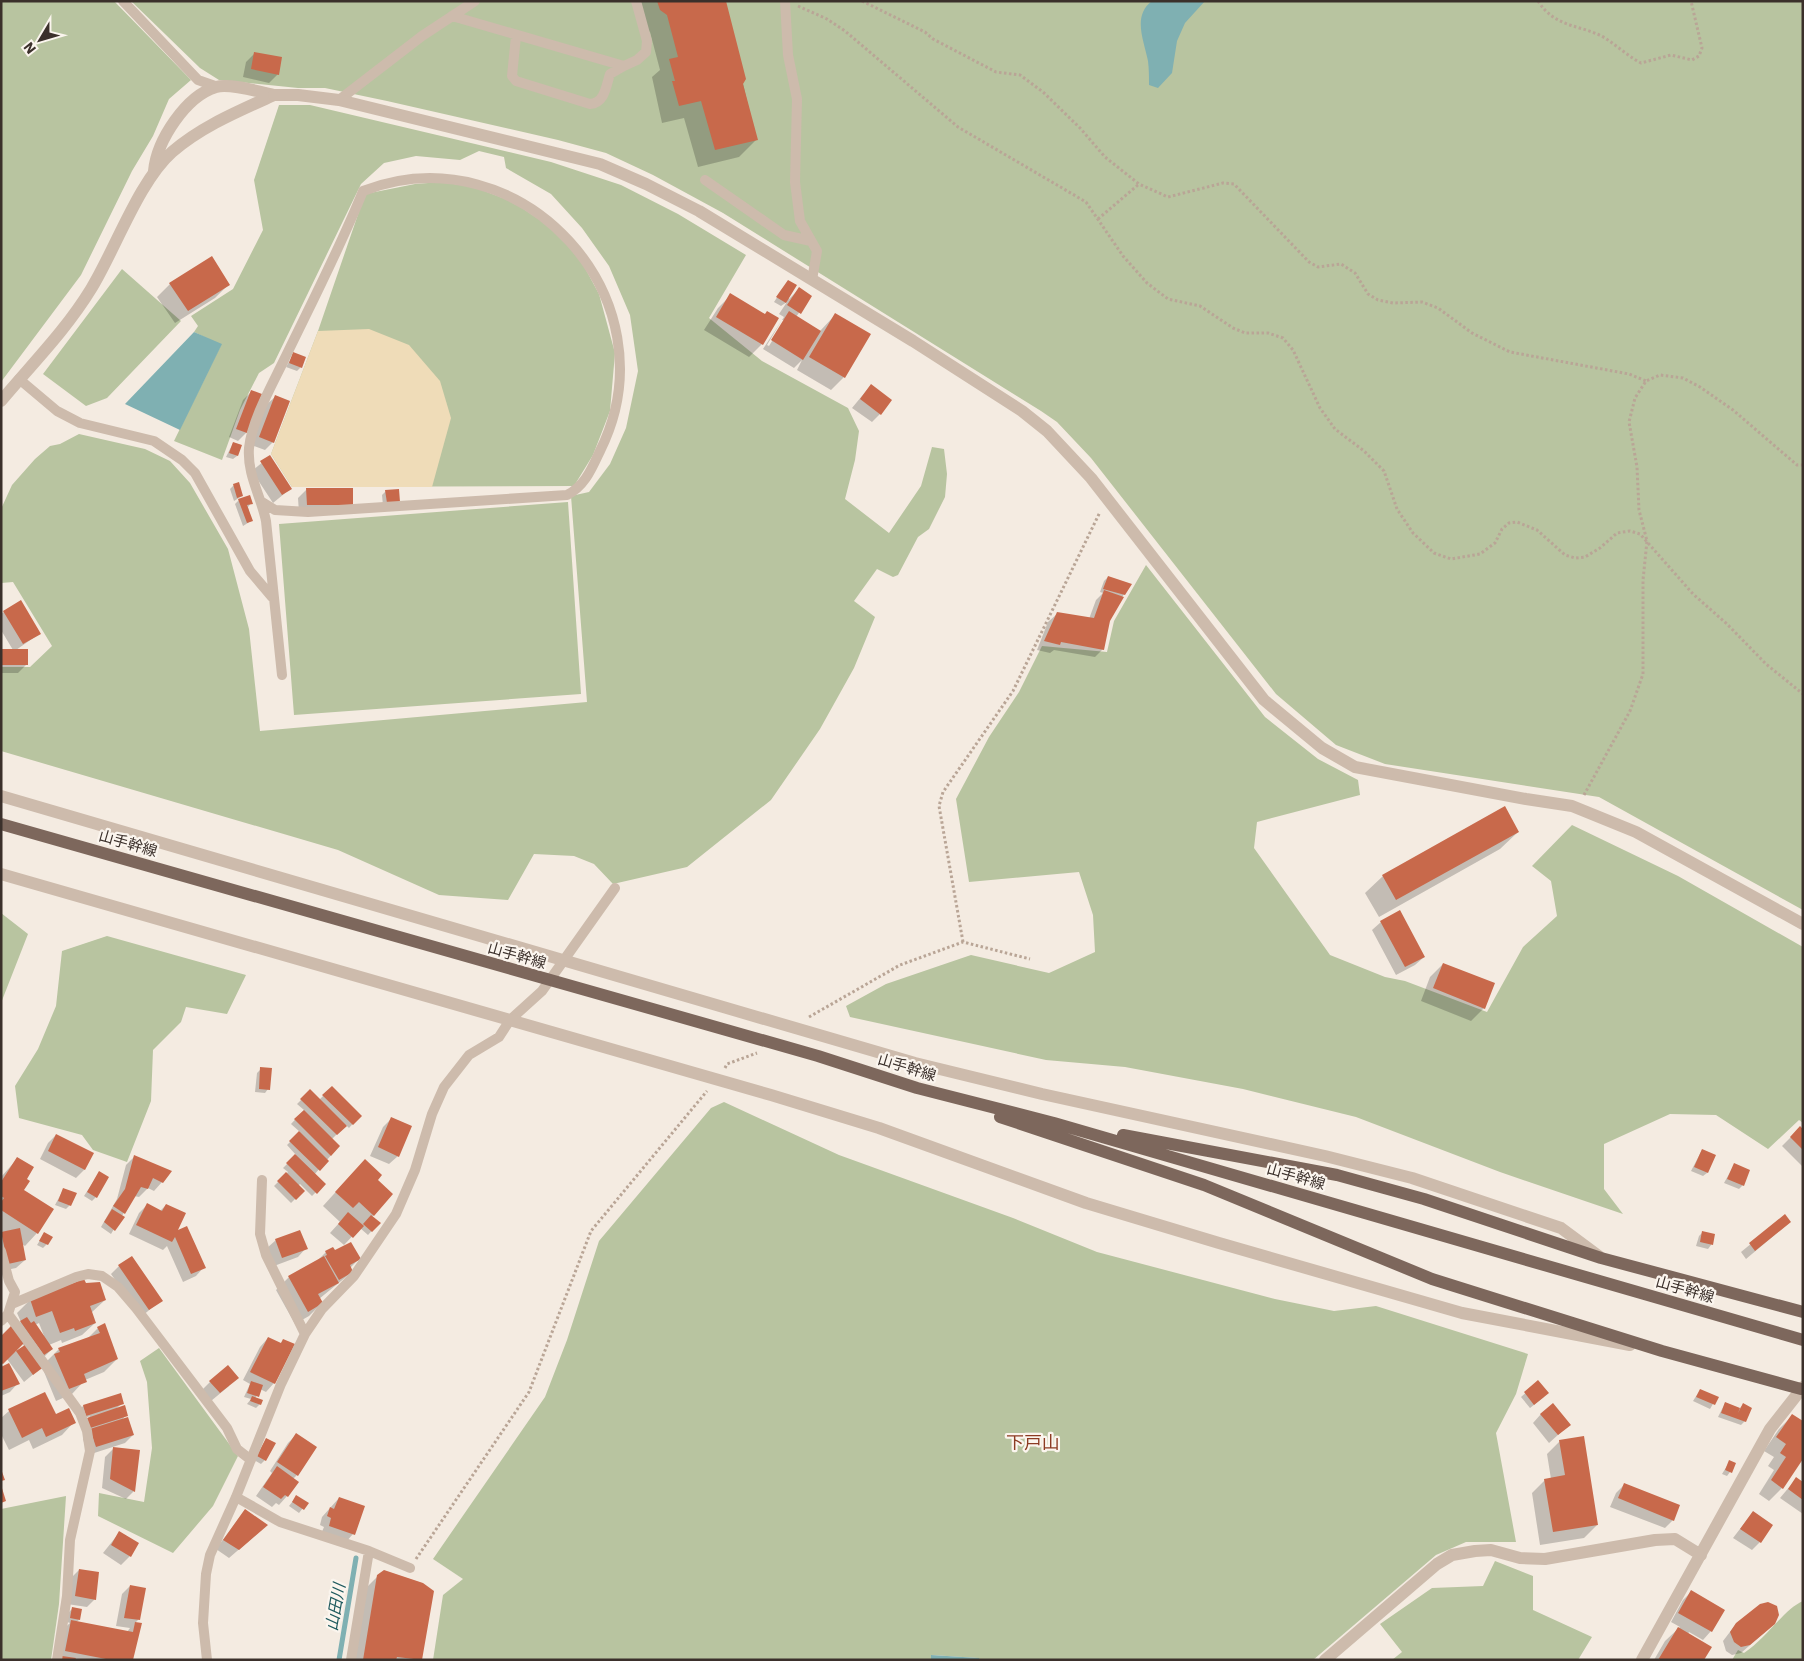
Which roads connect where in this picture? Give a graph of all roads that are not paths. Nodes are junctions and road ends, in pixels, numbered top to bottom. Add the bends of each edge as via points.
1 (123, 1) edge
2 (475, 1) edge
3 (636, 1) edge
4 (785, 3) edge
5 (452, 16) junction
6 (516, 36) junction
7 (624, 66) junction
8 (218, 87) junction
9 (274, 95) junction
10 (339, 100) junction
11 (154, 174) junction
12 (706, 180) dead end
13 (811, 241) junction
14 (812, 280) junction
15 (19, 379) junction
16 (1, 401) edge
17 (262, 502) junction
18 (272, 597) junction
19 (282, 675) dead end
20 (1, 796) edge
21 (1, 824) edge
22 (1, 874) edge
23 (615, 888) dead end
24 (1803, 924) edge
25 (564, 960) junction
26 (510, 1020) junction
27 (917, 1088) junction
28 (1054, 1123) junction
29 (262, 1180) dead end
30 (1, 1251) edge
31 (1601, 1258) junction
32 (1803, 1312) edge
33 (7, 1313) edge
34 (305, 1334) junction
35 (1803, 1340) edge
36 (1662, 1351) junction
37 (1802, 1389) edge
38 (251, 1460) junction
39 (236, 1497) junction
40 (369, 1551) junction
41 (1700, 1555) junction
42 (410, 1568) road end
43 (57, 1660) edge
44 (207, 1660) edge
45 (351, 1660) edge
46 (1325, 1660) edge
47 (1642, 1660) edge

1 - 8 lane via 198,80
2 - 5 lane
3 - 7 lane via 647,41 646,52
4 - 13 lane via 788,55 797,100 795,182 800,220
5 - 6 lane
5 - 10 lane
6 - 7 lane
6 - 7 lane via 512,76 516,82 590,104 596,104 603,98 610,74
8 - 9 street
8 - 11 street via 185,106 155,161
9 - 10 street
9 - 11 street via 210,125 171,152
10 - 14 street via 600,164 699,211
11 - 15 street via 91,289
12 - 13 lane via 784,235
13 - 14 lane via 817,251
14 - 24 street via 1022,411 1047,431 1107,498 1264,700 1322,748 1355,766 1572,806 1636,832
15 - 16 street
15 - 18 lane via 57,411 80,424 154,441 182,460 195,473 250,570
17 - 17 lane via 255,489 250,466 249,447 254,428 363,191 411,179 444,179 481,185 533,209 574,244 589,264 610,309 620,355 613,420 597,458 577,490 567,495 308,512 275,510
17 - 18 lane
18 - 19 lane via 277,614
20 - 25 street
21 - 27 main road, 山手幹線 via 818,1056
22 - 26 street
23 - 25 lane
25 - 26 lane via 542,991
25 - 31 street via 978,1079 1412,1178 1561,1228
26 - 34 lane via 499,1038 469,1055 444,1087 396,1214 354,1276 322,1309
26 - 36 street via 879,1128 1086,1204 1228,1246 1462,1312
27 - 28 main road, 山手幹線
27 - 36 main road via 1204,1185 1432,1278
28 - 31 main road via 1338,1175 1424,1199
28 - 35 main road, 山手幹線
29 - 34 lane via 260,1234 266,1254
30 - 33 lane via 15,1292
31 - 32 main road
33 - 38 lane via 76,1277 88,1274 102,1276 118,1287 136,1308 227,1428 237,1448
33 - 43 lane via 80,1413 90,1451 70,1540 67,1596
34 - 38 lane
36 - 37 main road
37 - 41 street via 1770,1429
38 - 39 lane
39 - 40 lane via 280,1522
39 - 44 lane via 210,1555 206,1574 203,1624
40 - 42 lane
40 - 45 lane
41 - 46 street via 1676,1539 1546,1559 1520,1558 1491,1550 1452,1556 1436,1564
41 - 47 street

